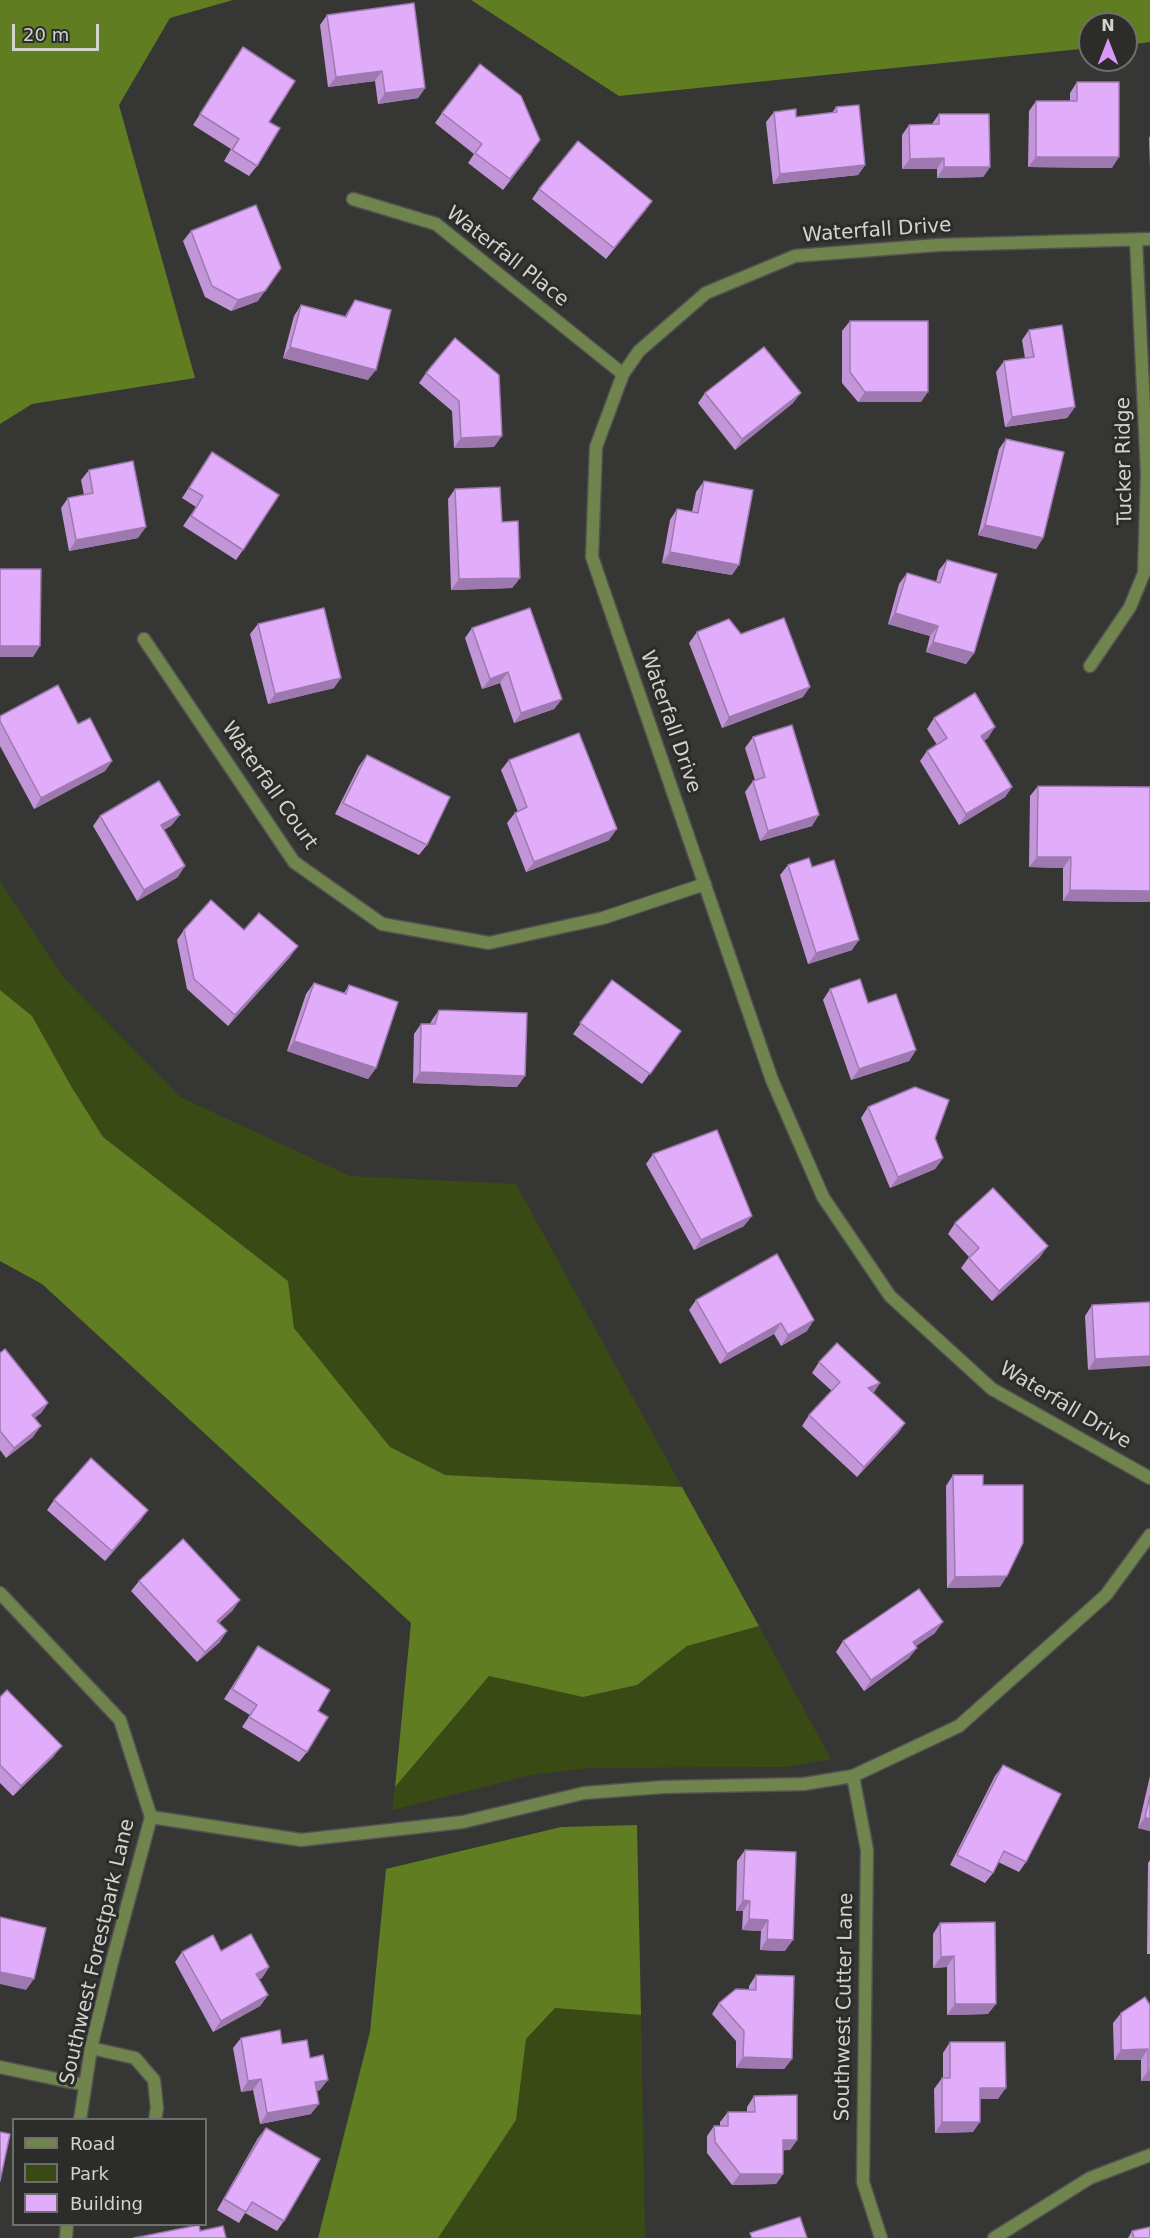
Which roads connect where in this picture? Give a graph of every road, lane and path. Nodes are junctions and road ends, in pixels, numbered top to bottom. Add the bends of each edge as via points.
1 (352, 199) dead end
2 (1150, 239) edge
3 (1136, 240) junction
4 (623, 374) junction
5 (144, 639) dead end
6 (1090, 666) dead end
7 (705, 884) junction
8 (1150, 1478) edge
9 (1150, 1535) edge
10 (0, 1593) edge
11 (854, 1776) junction
12 (151, 1817) junction
13 (91, 2048) junction
14 (0, 2067) edge
15 (85, 2085) junction
16 (80, 2118) edge
17 (155, 2118) edge
18 (1150, 2155) edge
19 (881, 2238) edge
20 (994, 2238) edge

1 - 4 street, Waterfall Place via 436,224
2 - 3 street, Waterfall Drive
3 - 4 street, Waterfall Drive via 938,245 795,256 706,293 639,351
3 - 6 street, Tucker Ridge via 1147,473 1144,573 1130,607
4 - 7 street, Waterfall Drive via 596,447 592,557
5 - 7 street, Waterfall Court via 294,862 382,924 489,943 603,918
7 - 8 street, Waterfall Drive via 772,1080 823,1197 890,1296 992,1389
9 - 11 street via 1106,1595 959,1726
10 - 12 street, Southwest Forestpark Lane via 120,1720
11 - 12 street via 804,1784 584,1793 463,1822 301,1840
11 - 19 street, Southwest Cutter Lane via 867,1850 862,2182
12 - 13 street, Southwest Forestpark Lane
13 - 15 street, Southwest Forestpark Lane
13 - 17 street via 135,2058 154,2080
14 - 15 street
15 - 16 street, Southwest Forestpark Lane
18 - 20 street via 1090,2178

